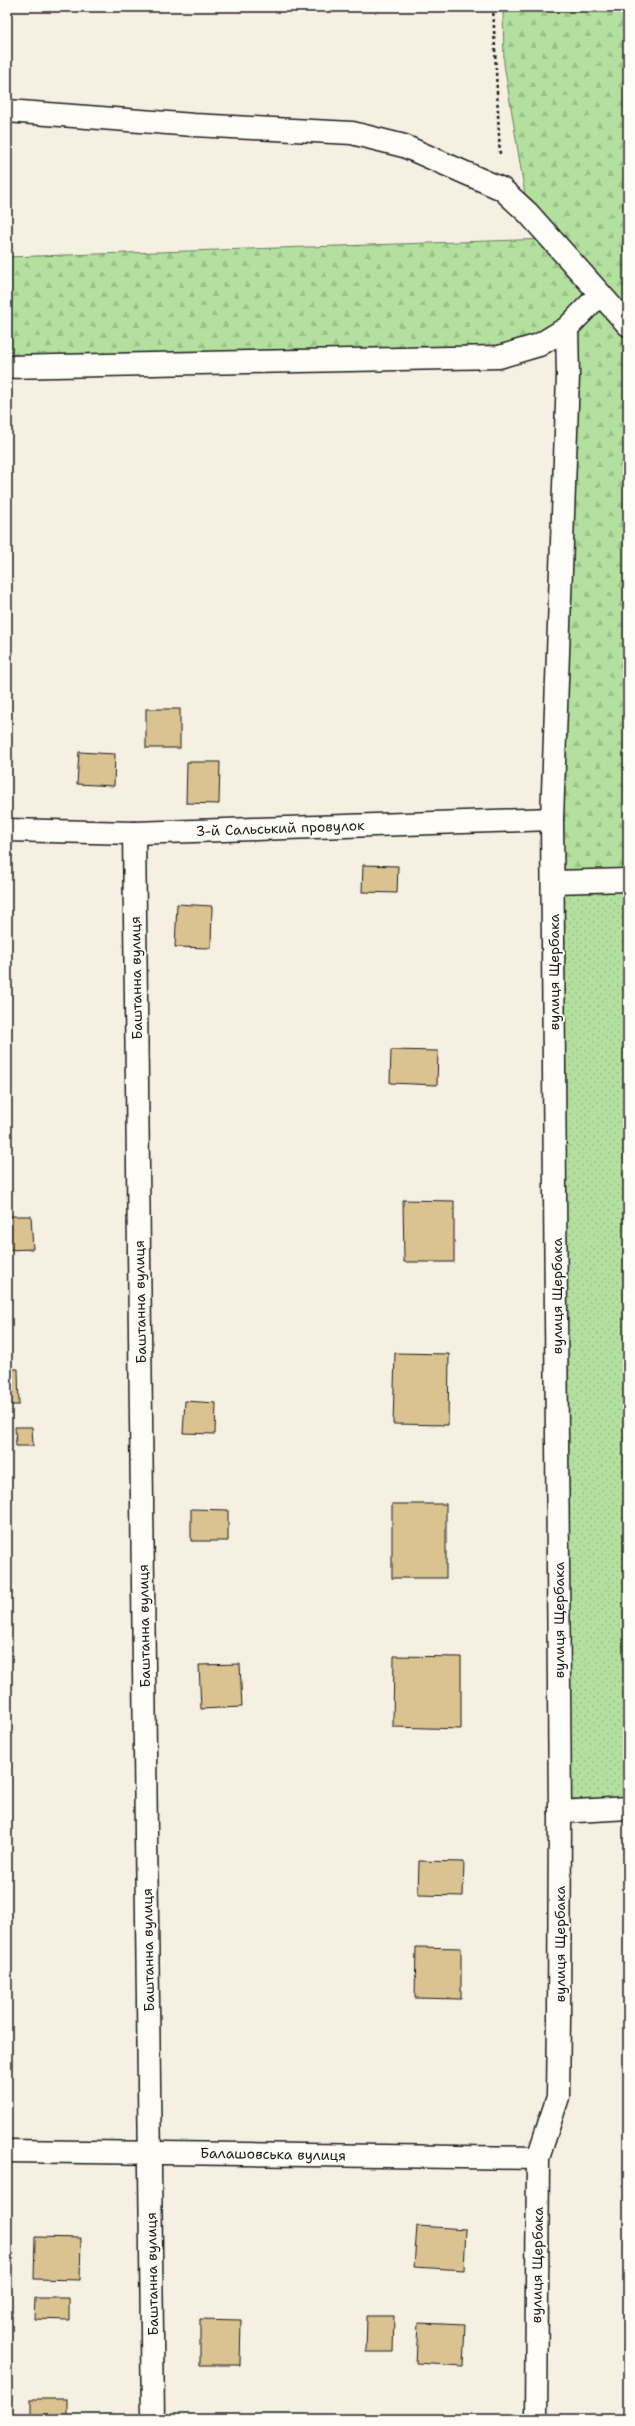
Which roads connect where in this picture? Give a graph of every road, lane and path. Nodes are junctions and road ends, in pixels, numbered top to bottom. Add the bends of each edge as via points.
1 (493, 7) edge
2 (7, 112) edge
3 (502, 189) junction
4 (600, 294) junction
5 (628, 325) edge
6 (567, 328) junction
7 (7, 367) edge
8 (552, 819) junction
9 (7, 830) edge
10 (134, 833) junction
11 (628, 880) edge
12 (554, 882) junction
13 (628, 1808) edge
14 (560, 1812) junction
15 (7, 2151) edge
16 (151, 2152) junction
17 (538, 2158) junction
18 (153, 2419) edge
19 (536, 2419) edge

1 - 3 path
2 - 3 street via 352,133 404,146
3 - 4 street via 528,213
4 - 5 street
4 - 6 street
6 - 7 street via 539,345 499,357
6 - 8 street, вулиця Щербака via 568,376
8 - 10 street, 3-й Сальський провулок
8 - 12 street, вулиця Щербака
9 - 10 street, 3-й Сальський провулок
10 - 16 street, Баштанна вулиця
11 - 12 street
12 - 14 street, вулиця Щербака
13 - 14 street
14 - 17 street, вулиця Щербака via 558,2097
15 - 16 street, Балашовська вулиця
16 - 17 street, Балашовська вулиця
16 - 18 street, Баштанна вулиця
17 - 19 street, вулиця Щербака

